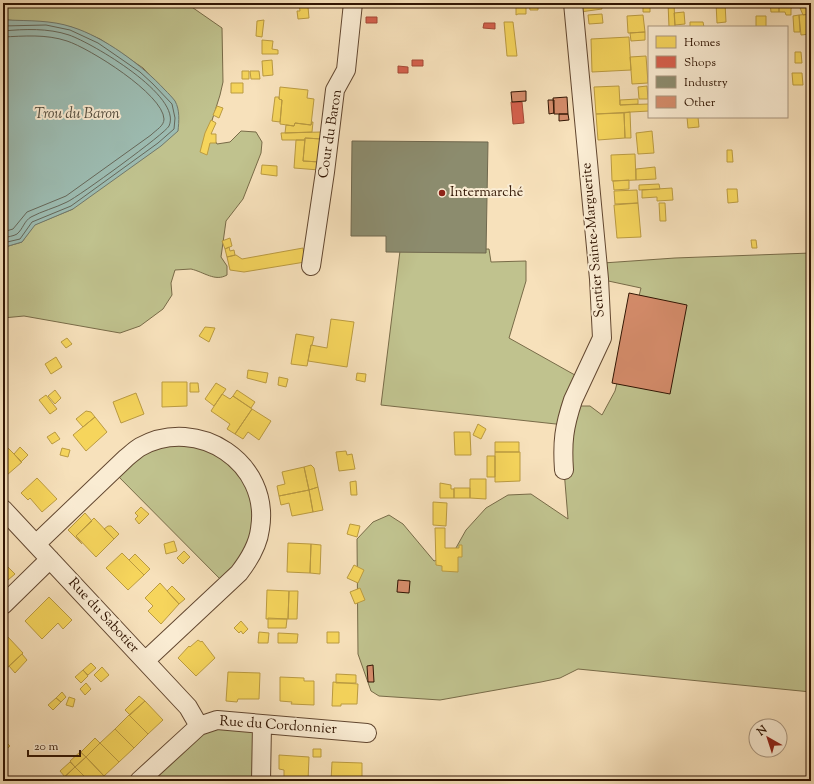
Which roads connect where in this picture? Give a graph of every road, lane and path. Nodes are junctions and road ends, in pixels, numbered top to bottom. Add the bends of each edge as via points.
1 (353, 3) edge
2 (573, 3) edge
3 (311, 266) dead end
4 (564, 470) dead end
5 (3, 509) edge
6 (36, 544) junction
7 (50, 559) junction
8 (3, 605) edge
9 (145, 661) junction
10 (262, 725) junction
11 (200, 726) junction
12 (367, 733) dead end
13 (139, 781) edge
14 (261, 781) edge

1 - 3 street, Cour du Baron via 346,70 335,90
2 - 4 street, Sentier Sainte-Marguerite via 599,279 602,338 570,409 563,435
5 - 6 street, Rue du Sabotier
6 - 7 street, Rue du Sabotier
6 - 9 street via 126,458 140,447 156,440 180,436 198,439 220,447 235,458 248,473 258,494 261,511 256,546 239,573
7 - 8 street
7 - 9 street, Rue du Sabotier
9 - 11 street, Rue du Sabotier via 188,707
10 - 11 street, Rue du Cordonnier via 217,720
10 - 12 street, Rue du Cordonnier
10 - 14 street
11 - 13 street, Rue du Cordonnier

